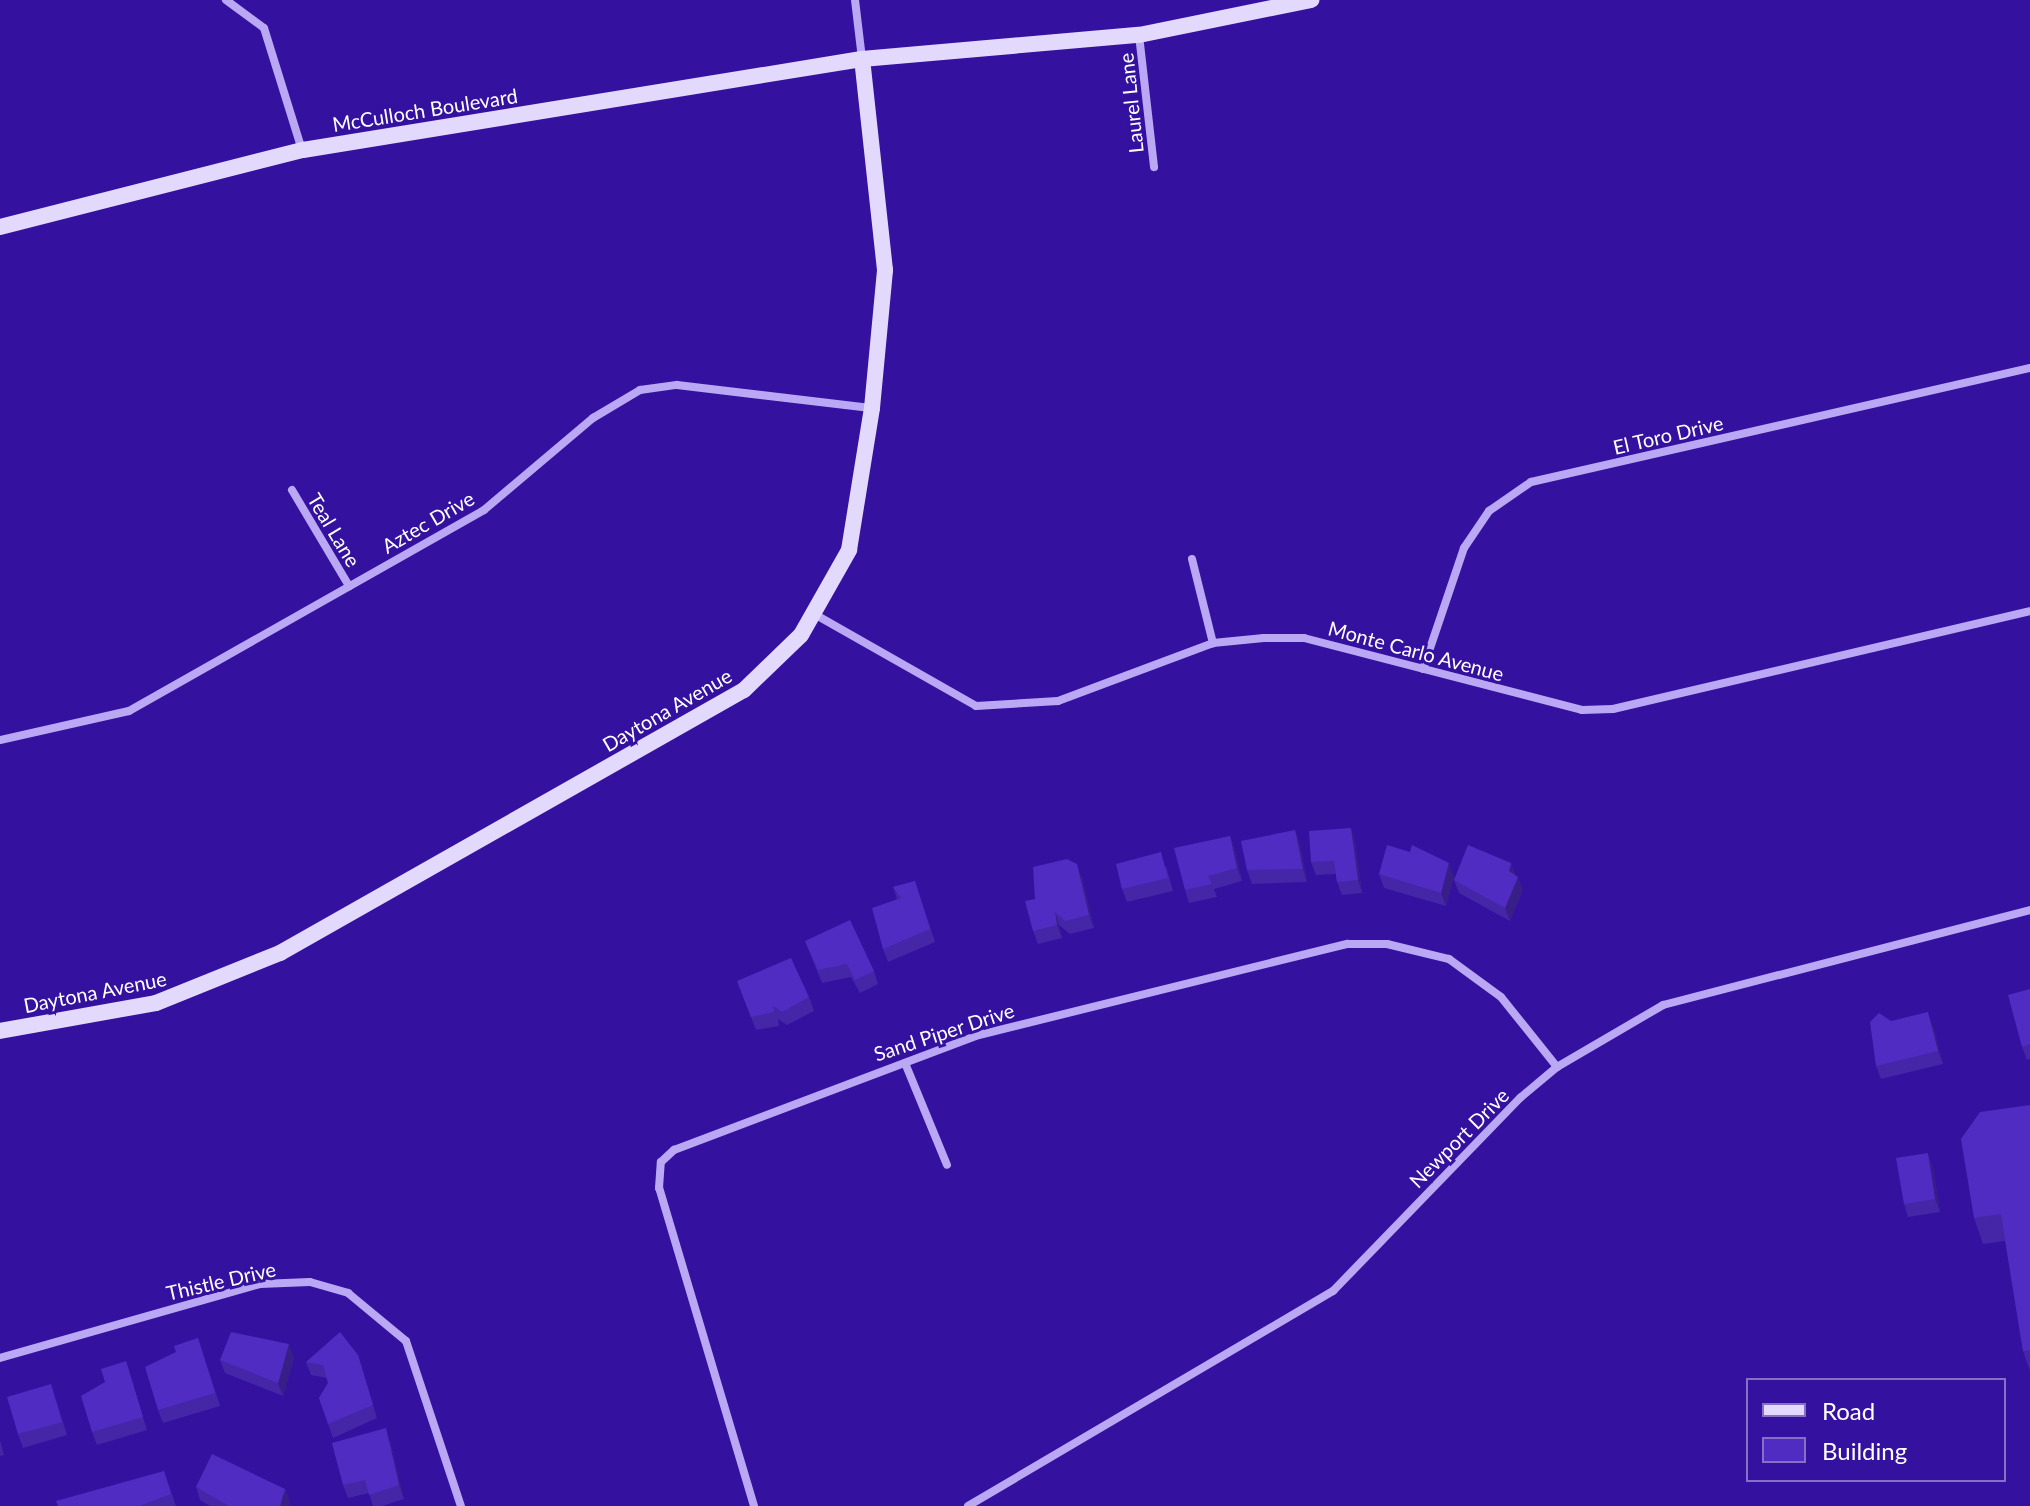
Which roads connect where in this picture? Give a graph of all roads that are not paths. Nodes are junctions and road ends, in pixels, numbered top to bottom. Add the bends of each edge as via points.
1 (226, 0) edge
2 (855, 0) edge
3 (1311, 0) edge
4 (1139, 35) junction
5 (862, 59) junction
6 (303, 150) junction
7 (1154, 167) dead end
8 (0, 227) edge
9 (2030, 368) edge
10 (872, 408) junction
11 (292, 490) dead end
12 (1192, 559) dead end
13 (349, 586) junction
14 (2030, 611) edge
15 (816, 615) junction
16 (1213, 643) junction
17 (1423, 669) junction
18 (0, 740) edge
19 (2030, 910) edge
20 (0, 1031) edge
21 (905, 1063) junction
22 (1557, 1067) junction
23 (947, 1165) dead end
24 (0, 1358) edge
25 (461, 1506) edge
26 (754, 1506) edge
27 (968, 1506) edge

1 - 6 street via 264,28
2 - 5 street
3 - 4 street, McCulloch Boulevard
4 - 5 street, McCulloch Boulevard
4 - 7 street, Laurel Lane
5 - 6 street, McCulloch Boulevard
5 - 10 street, Daytona Avenue via 885,270
6 - 8 street, McCulloch Boulevard
9 - 17 street, El Toro Drive via 1531,482 1489,511 1464,548
10 - 13 street, Aztec Drive via 677,385 640,390 593,418 484,510
10 - 15 street, Daytona Avenue via 856,528
11 - 13 street, Teal Lane
12 - 16 street
13 - 18 street, Aztec Drive via 129,711
14 - 17 street, Monte Carlo Avenue via 1613,709 1552,706
15 - 16 street, Monte Carlo Avenue via 976,706 1058,701
15 - 20 street, Daytona Avenue via 744,690 280,953 156,1003
16 - 17 street, Monte Carlo Avenue via 1304,638
19 - 22 street, Newport Drive via 1663,1005
21 - 22 street, Sand Piper Drive via 1091,1006 1348,944 1387,944 1425,949 1474,974 1501,997
21 - 23 street
21 - 26 street, Sand Piper Drive via 674,1150 661,1162 659,1188
22 - 27 street, Newport Drive via 1333,1291
24 - 25 street, Thistle Drive via 260,1284 310,1282 348,1293 406,1341

